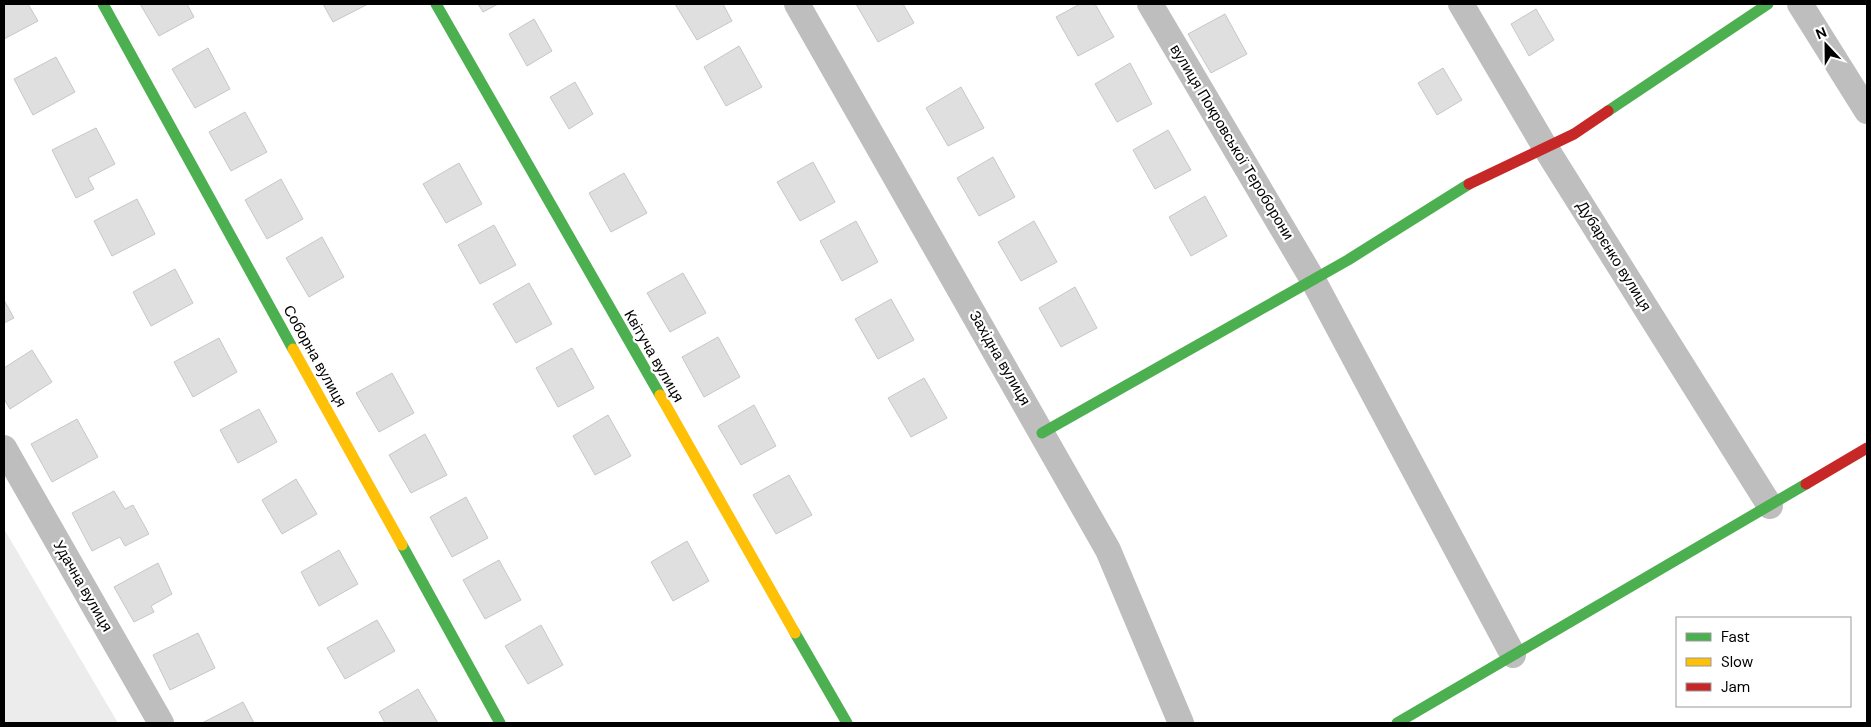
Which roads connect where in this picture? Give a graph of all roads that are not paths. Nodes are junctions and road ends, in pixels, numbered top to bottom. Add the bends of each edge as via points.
1 (103, 4) edge
2 (436, 4) edge
3 (797, 4) edge
4 (1150, 4) edge
5 (1461, 4) edge
6 (1768, 4) edge
7 (1800, 4) edge
8 (1867, 111) edge
9 (1545, 147) junction
10 (1313, 280) junction
11 (1042, 433) junction
12 (4, 448) edge
13 (1867, 448) edge
14 (1770, 506) junction
15 (1513, 655) junction
16 (161, 723) edge
17 (500, 723) edge
18 (847, 723) edge
19 (1181, 723) edge
20 (1397, 723) edge

1 - 17 street, Соборна вулиця
2 - 18 street, Квітуча вулиця
3 - 11 street, Західна вулиця
4 - 10 street, вулиця Покровської Тероборони
5 - 9 street, Дубарєнко вулиця
6 - 9 street via 1574,134
7 - 8 street
9 - 10 street via 1481,176
9 - 14 street, Дубарєнко вулиця
10 - 11 street
10 - 15 street, вулиця Покровської Тероборони
11 - 19 street, Західна вулиця via 1108,550
12 - 16 street, Удачна вулиця
13 - 14 street
14 - 15 street
15 - 20 street

